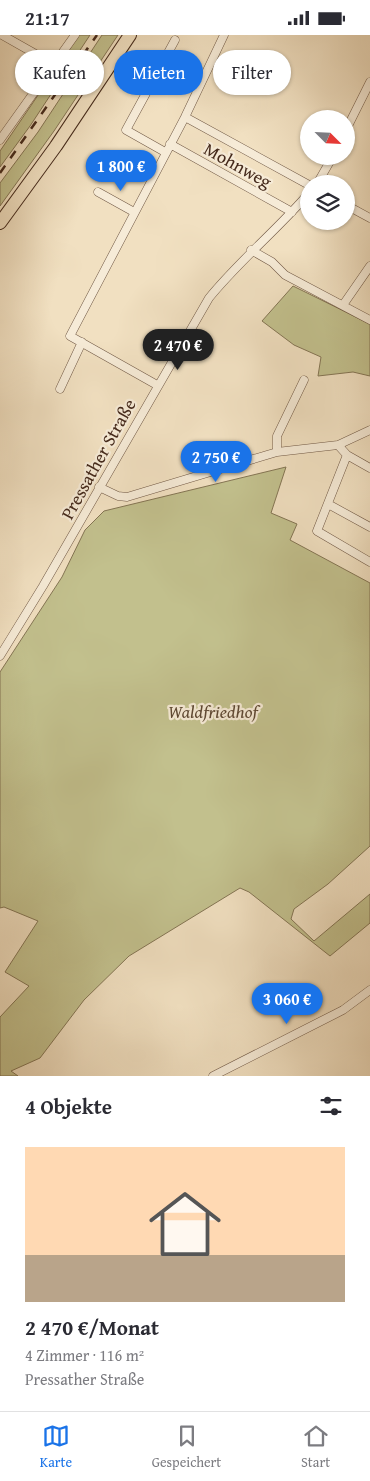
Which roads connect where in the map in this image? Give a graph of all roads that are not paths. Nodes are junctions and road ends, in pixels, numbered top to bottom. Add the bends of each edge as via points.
1 (2, 35) edge
2 (75, 35) edge
3 (130, 35) edge
4 (224, 35) edge
5 (174, 40) dead end
6 (28, 50) edge
7 (65, 50) edge
8 (370, 83) edge
9 (33, 95) edge
10 (355, 112) edge
11 (185, 117) junction
12 (0, 140) edge
13 (170, 144) junction
14 (165, 152) junction
15 (300, 180) edge
16 (98, 192) dead end
17 (300, 203) edge
18 (355, 210) edge
19 (134, 212) junction
20 (292, 212) junction
21 (370, 218) edge
22 (0, 223) edge
23 (251, 250) junction
24 (370, 266) edge
25 (343, 305) junction
26 (370, 320) edge
27 (82, 342) junction
28 (304, 380) dead end
29 (157, 385) junction
30 (60, 389) dead end
31 (370, 430) edge
32 (338, 445) junction
33 (277, 452) junction
34 (347, 455) junction
35 (370, 468) edge
36 (99, 487) junction
37 (328, 504) junction
38 (370, 527) edge
39 (370, 561) edge
40 (0, 656) edge
41 (370, 990) edge
42 (213, 1076) edge

1 - 6 street
2 - 7 street
3 - 22 main road
4 - 11 street
5 - 14 street via 126,130
8 - 10 street
9 - 12 street
11 - 13 street
11 - 15 street
13 - 14 street
13 - 20 street, Mohnweg
14 - 19 street
16 - 19 street
17 - 20 street, Pressather Straße
18 - 21 street
19 - 27 street via 70,336
20 - 23 street, Pressather Straße
23 - 25 street via 272,262 285,275
23 - 29 street, Pressather Straße via 209,298
24 - 25 street
25 - 26 street
27 - 29 street
27 - 30 street
28 - 33 street via 277,435
29 - 36 street, Pressather Straße
31 - 32 street
32 - 33 street
32 - 34 street
33 - 36 street via 127,497
34 - 35 street
34 - 37 street
36 - 40 street, Pressather Straße
37 - 38 street
37 - 39 street via 317,531
41 - 42 street via 343,1010

